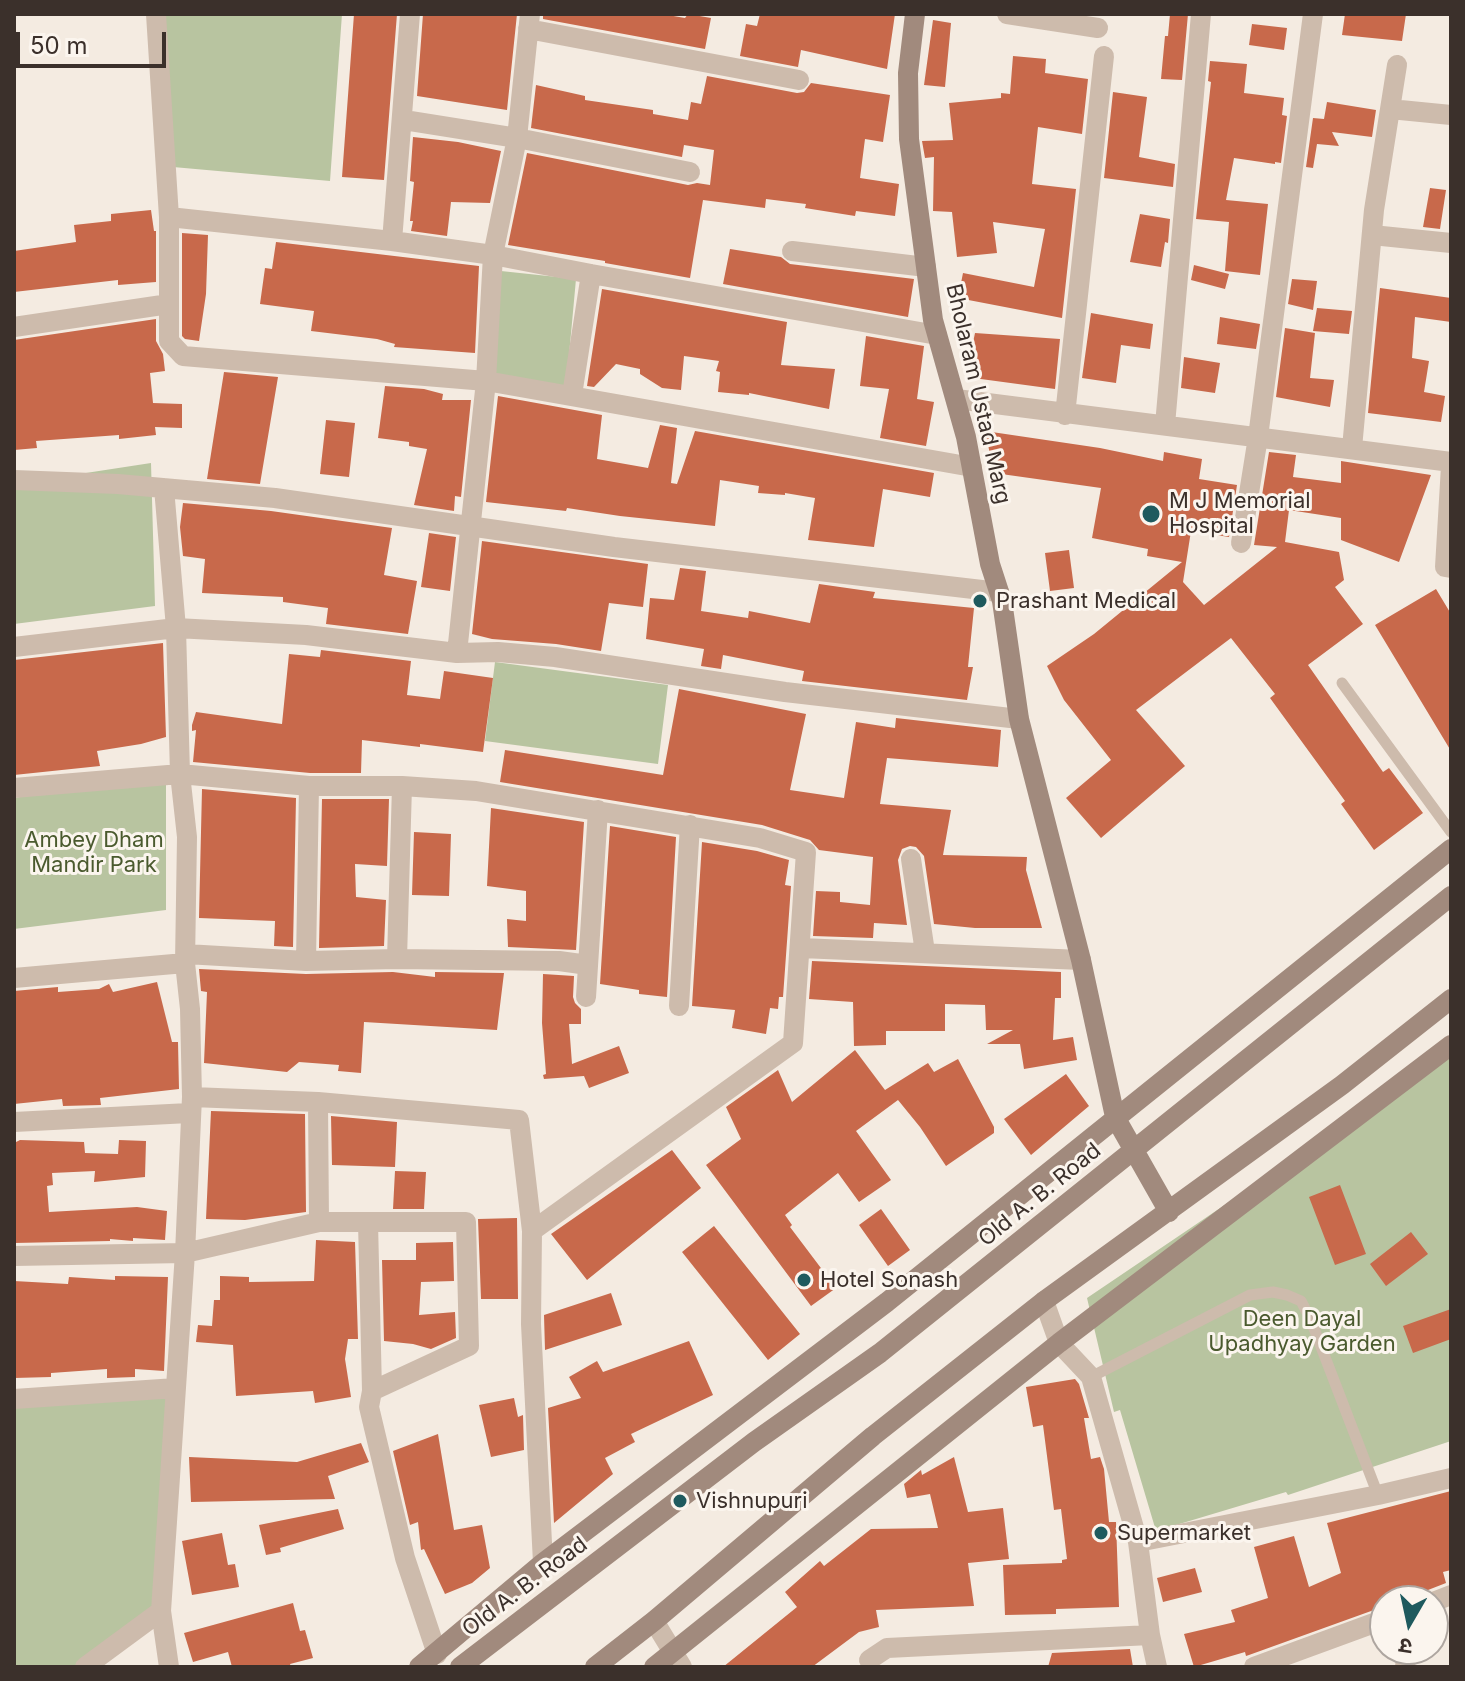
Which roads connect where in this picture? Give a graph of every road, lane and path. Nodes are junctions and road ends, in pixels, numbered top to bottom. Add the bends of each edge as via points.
1 (156, 14) edge
2 (410, 14) edge
3 (915, 14) edge
4 (1007, 14) edge
5 (1201, 14) edge
6 (1313, 14) edge
7 (529, 21) edge
8 (1098, 28) dead end
9 (1104, 56) dead end
10 (1397, 65) dead end
11 (799, 80) dead end
12 (1390, 109) junction
13 (1450, 111) edge
14 (404, 120) junction
15 (517, 138) junction
16 (690, 172) dead end
17 (169, 217) junction
18 (1372, 235) junction
19 (392, 241) junction
20 (1451, 243) edge
21 (792, 251) dead end
22 (493, 255) junction
23 (926, 267) junction
24 (591, 274) junction
25 (169, 304) junction
26 (14, 327) edge
27 (937, 335) junction
28 (486, 381) junction
29 (572, 395) junction
30 (956, 399) junction
31 (1065, 415) junction
32 (1165, 425) junction
33 (1258, 437) junction
34 (1352, 448) junction
35 (1451, 464) edge
36 (972, 467) junction
37 (14, 480) edge
38 (164, 488) junction
39 (469, 525) junction
40 (1241, 543) dead end
41 (1451, 568) edge
42 (999, 592) junction
43 (176, 628) junction
44 (14, 647) edge
45 (457, 653) junction
46 (1342, 683) dead end
47 (1019, 719) junction
48 (180, 774) junction
49 (309, 786) junction
50 (402, 786) junction
51 (14, 788) edge
52 (598, 810) junction
53 (690, 825) junction
54 (1451, 832) edge
55 (1451, 849) edge
56 (911, 859) dead end
57 (1451, 896) edge
58 (801, 948) junction
59 (925, 952) junction
60 (185, 958) junction
61 (397, 959) junction
62 (1081, 960) junction
63 (306, 961) junction
64 (588, 965) junction
65 (14, 978) edge
66 (586, 997) dead end
67 (1451, 999) edge
68 (679, 1006) dead end
69 (1451, 1045) edge
70 (318, 1102) junction
71 (191, 1105) junction
72 (1115, 1117) junction
73 (14, 1122) edge
74 (1134, 1150) junction
75 (1169, 1212) junction
76 (319, 1222) junction
77 (368, 1222) junction
78 (532, 1231) junction
79 (185, 1253) junction
80 (14, 1256) edge
81 (1044, 1301) junction
82 (1059, 1343) junction
83 (1091, 1377) junction
84 (176, 1388) junction
85 (372, 1391) junction
86 (14, 1399) edge
87 (1451, 1478) edge
88 (1378, 1495) junction
89 (1138, 1542) junction
90 (543, 1563) junction
91 (161, 1611) junction
92 (654, 1621) junction
93 (1369, 1625) edge
94 (1150, 1635) junction
95 (437, 1654) junction
96 (676, 1660) edge
97 (869, 1660) dead end
98 (85, 1667) edge
99 (169, 1667) edge
100 (419, 1667) edge
101 (460, 1667) edge
102 (595, 1667) edge
103 (654, 1667) edge
104 (1157, 1667) edge
105 (1254, 1667) edge

1 - 17 street
2 - 14 street
3 - 23 street, Bholaram Ustad Marg via 908,73 909,139
4 - 8 street
5 - 32 street
6 - 33 street
7 - 11 street
7 - 15 street
9 - 31 street
10 - 12 street
12 - 13 street
12 - 18 street
14 - 15 street
14 - 19 street
15 - 16 street
15 - 22 street
17 - 19 street
17 - 25 street
18 - 20 street
18 - 34 street
19 - 22 street
21 - 23 street
22 - 24 street
22 - 28 street
23 - 27 street, Bholaram Ustad Marg
24 - 27 street
24 - 29 street
25 - 26 street
25 - 28 street via 169,341 183,356
27 - 30 street, Bholaram Ustad Marg
28 - 29 street
28 - 39 street
29 - 36 street
30 - 31 street
30 - 36 street, Bholaram Ustad Marg
31 - 32 street
32 - 33 street
33 - 34 street
33 - 40 street
34 - 35 street
35 - 41 street via 1445,567
36 - 42 street, Bholaram Ustad Marg
37 - 38 street
38 - 39 street
38 - 43 street
39 - 42 street
39 - 45 street
42 - 47 street, Bholaram Ustad Marg
43 - 44 street
43 - 45 street via 306,635
43 - 48 street
45 - 47 street via 555,657 785,692
46 - 54 lane
47 - 62 street, Bholaram Ustad Marg
48 - 49 street
48 - 51 street
48 - 60 street via 187,837
49 - 50 street
49 - 63 street
50 - 52 street via 476,791
50 - 61 street
52 - 53 street
52 - 64 street
53 - 58 street via 806,852
53 - 68 street
55 - 72 street
56 - 59 street
57 - 74 street, Old A. B. Road
58 - 59 street
58 - 78 street via 793,1043
59 - 62 street
60 - 63 street
60 - 65 street
60 - 71 street
61 - 63 street
61 - 64 street
62 - 72 street, Bholaram Ustad Marg
64 - 66 street
67 - 75 street
69 - 82 street
70 - 71 street
70 - 76 street
70 - 78 street via 519,1120
71 - 73 street
71 - 79 street
72 - 74 street, Bholaram Ustad Marg
72 - 90 street via 887,1302
74 - 75 street, Bholaram Ustad Marg
74 - 101 street, Old A. B. Road via 880,1353 754,1442
75 - 81 street
76 - 77 street
76 - 79 street
77 - 85 street
77 - 85 street via 466,1222 469,1346
78 - 90 street via 531,1324
79 - 80 street
79 - 84 street
81 - 82 street
81 - 92 street via 873,1436
82 - 83 street
82 - 96 street
83 - 88 lane via 1250,1295 1287,1295 1301,1301 1310,1318
83 - 89 street
84 - 86 street
84 - 91 street
85 - 95 street via 369,1407 405,1558
87 - 88 street
88 - 89 street
89 - 94 street
90 - 95 street
91 - 98 street
91 - 99 street
92 - 96 street
92 - 102 street
93 - 105 street
94 - 97 street via 887,1648
94 - 104 street
95 - 100 street
96 - 103 street

